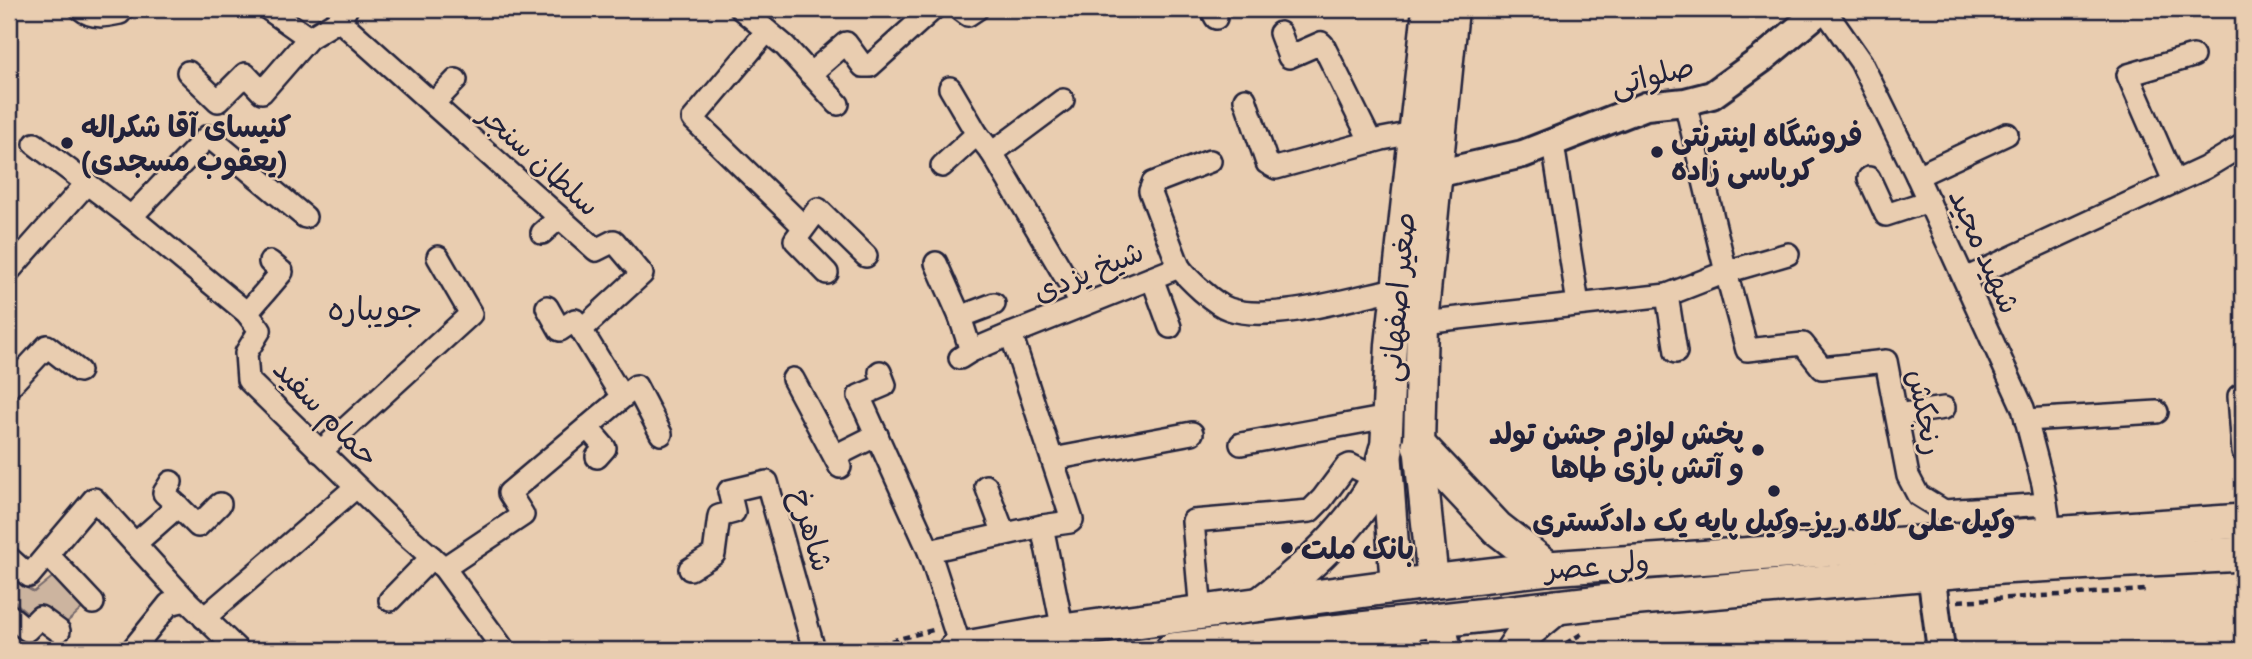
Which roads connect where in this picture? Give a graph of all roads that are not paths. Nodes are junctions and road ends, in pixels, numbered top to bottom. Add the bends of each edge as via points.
1 (81, 9) edge
2 (123, 9) edge
3 (268, 9) edge
4 (741, 9) edge
5 (933, 9) edge
6 (960, 9) edge
7 (976, 9) edge
8 (1447, 9) edge
9 (1823, 9) edge
10 (343, 14) edge
11 (767, 31) junction
12 (1280, 33) dead end
13 (309, 38) junction
14 (2193, 56) dead end
15 (188, 72) dead end
16 (810, 74) junction
17 (456, 80) dead end
18 (950, 88) dead end
19 (1245, 99) dead end
20 (1063, 100) dead end
21 (1685, 102) junction
22 (433, 104) junction
23 (838, 104) dead end
24 (1413, 133) junction
25 (977, 134) junction
26 (2007, 134) dead end
27 (1371, 142) junction
28 (35, 144) dead end
29 (1553, 144) junction
30 (2243, 145) edge
31 (992, 153) junction
32 (1210, 161) dead end
33 (942, 166) dead end
34 (1436, 174) junction
35 (1917, 176) junction
36 (1868, 178) dead end
37 (2174, 181) junction
38 (87, 183) junction
39 (1929, 201) junction
40 (131, 217) junction
41 (305, 217) dead end
42 (559, 218) junction
43 (804, 227) junction
44 (542, 233) dead end
45 (1788, 254) dead end
46 (866, 256) dead end
47 (438, 257) dead end
48 (270, 262) dead end
49 (936, 263) dead end
50 (1179, 267) junction
51 (9, 271) edge
52 (1726, 272) junction
53 (827, 273) dead end
54 (1153, 278) junction
55 (1965, 279) junction
56 (1395, 289) junction
57 (1667, 295) junction
58 (994, 304) dead end
59 (1578, 304) junction
60 (1082, 306) junction
61 (547, 307) dead end
62 (247, 313) junction
63 (960, 317) junction
64 (1422, 322) junction
65 (1170, 327) dead end
66 (581, 330) junction
67 (1012, 334) junction
68 (1676, 352) dead end
69 (79, 371) dead end
70 (880, 372) dead end
71 (793, 379) dead end
72 (9, 387) edge
73 (2239, 396) dead end
74 (622, 397) junction
75 (1944, 408) dead end
76 (2157, 412) dead end
77 (1897, 415) junction
78 (1388, 417) junction
79 (2026, 419) junction
80 (587, 427) junction
81 (1192, 433) dead end
82 (661, 434) dead end
83 (877, 435) junction
84 (1241, 444) dead end
85 (1419, 445) junction
86 (2243, 451) edge
87 (320, 452) junction
88 (597, 457) dead end
89 (1052, 459) junction
90 (1382, 464) junction
91 (172, 482) dead end
92 (986, 486) dead end
93 (356, 487) junction
94 (220, 504) dead end
95 (178, 506) junction
96 (2048, 519) junction
97 (2243, 521) edge
98 (1042, 526) junction
99 (1004, 534) junction
100 (135, 544) junction
101 (929, 551) junction
102 (2243, 554) edge
103 (48, 555) junction
104 (438, 562) junction
105 (15, 567) edge
106 (1548, 568) junction
107 (690, 569) dead end
108 (1433, 581) junction
109 (1396, 586) junction
110 (1933, 588) junction
111 (186, 600) junction
112 (390, 600) dead end
113 (93, 603) dead end
114 (1260, 605) junction
115 (1556, 607) junction
116 (1201, 613) junction
117 (9, 615) edge
118 (204, 618) junction
119 (59, 631) dead end
120 (1063, 631) junction
121 (1442, 635) edge
122 (1404, 637) edge
123 (1285, 645) edge
124 (132, 650) edge
125 (238, 650) edge
126 (504, 650) edge
127 (814, 650) edge
128 (958, 650) edge
129 (1172, 650) edge
130 (1513, 650) edge
131 (1941, 650) edge

1 - 2 street via 103,17
3 - 13 street
4 - 11 street
5 - 16 street via 870,66 863,66 846,43
6 - 7 street via 968,16
8 - 24 main road, صغیر اصفهانی
8 - 34 main road, صغیر اصفهانی
9 - 21 street, صلواتی via 1712,95
9 - 35 street, شهید مجید via 1861,62
10 - 13 street, سلطان سنجر
10 - 22 street, سلطان سنجر
11 - 16 street
11 - 43 street via 693,118
12 - 27 street via 1289,57 1323,45
13 - 15 street, سلطان سنجر via 262,92 245,74 218,101
14 - 37 street via 2128,75
16 - 23 street
17 - 22 street
18 - 25 street
19 - 27 street via 1271,167
20 - 31 street
21 - 29 street, صلواتی via 1646,106
21 - 52 street, رنجکش
22 - 42 street, سلطان سنجر
24 - 27 street
24 - 56 main road, صغیر اصفهانی
25 - 31 street
25 - 33 street
26 - 35 street
28 - 38 street
29 - 34 street, صلواتی
29 - 59 street
30 - 37 street via 2205,169
31 - 60 street
32 - 50 street via 1153,183 1150,191
34 - 64 main road, صغیر اصفهانی
35 - 39 street, شهید مجید
36 - 39 street via 1886,215
37 - 55 street
38 - 40 street
38 - 51 street
39 - 55 street, شهید مجید
40 - 41 street via 208,136
40 - 62 street
42 - 44 street
42 - 66 street, سلطان سنجر via 596,250 614,241 642,274
43 - 46 street via 818,209
43 - 53 street via 795,240
45 - 52 street
47 - 87 street via 471,314
48 - 62 street via 282,272
49 - 63 street
50 - 54 street, شیخ یزدی
50 - 56 street, شیخ یزدی via 1228,309 1259,313
52 - 57 street
52 - 77 street, رنجکش via 1747,350 1803,344 1822,368 1886,361
54 - 60 street, شیخ یزدی
54 - 65 street
55 - 79 street, شهید مجید
56 - 78 main road, صغیر اصفهانی
57 - 59 street
57 - 68 street
58 - 63 street
59 - 64 street
60 - 67 street, شیخ یزدی
61 - 66 street via 560,330 575,320
62 - 87 street, حمام سفید via 260,330 246,353 248,380
63 - 67 street via 966,354
64 - 85 main road, صغیر اصفهانی
66 - 74 street
67 - 89 street, شیخ یزدی
69 - 72 street via 47,346
70 - 83 street via 885,385 859,396
71 - 83 street via 838,461
73 - 86 street
74 - 80 street
74 - 82 street via 636,386
75 - 77 street
76 - 79 street
77 - 96 street, رنجکش via 1909,477 1918,495 1944,511
78 - 84 street
78 - 90 main road, صغیر اصفهانی
79 - 96 street, شهید مجید
80 - 88 street via 605,448
80 - 104 street via 509,494 523,514
81 - 89 street
83 - 101 street
85 - 106 main road via 1497,528
85 - 108 main road, صغیر اصفهانی
87 - 93 street, حمام سفید
89 - 98 street, شیخ یزدی via 1072,520
90 - 109 main road, صغیر اصفهانی
90 - 114 main road via 1342,532
90 - 116 street via 1346,467 1310,512 1193,521
91 - 95 street via 164,493
92 - 99 street
93 - 104 street, حمام سفید
93 - 118 street
94 - 95 street via 198,526
95 - 100 street
96 - 97 main road, ولی عصر
96 - 106 main road, ولی عصر
98 - 99 street, شیخ یزدی
98 - 120 street
99 - 101 street, شیخ یزدی
100 - 103 street via 94,499
100 - 111 street
101 - 128 street
102 - 110 main road, ولی عصر
103 - 105 street
103 - 113 street
104 - 112 street
104 - 126 street, حمام سفید
106 - 108 main road, ولی عصر
107 - 127 street, شاهرخ via 714,554 719,516 734,512 729,491 767,482
108 - 109 main road, ولی عصر
108 - 121 main road
109 - 114 main road, ولی عصر
109 - 122 main road
110 - 115 main road, ولی عصر
110 - 131 street
111 - 118 street
111 - 124 street via 169,604
114 - 116 main road, ولی عصر
115 - 121 main road, ولی عصر
115 - 130 main road via 1523,635
116 - 120 main road, ولی عصر
117 - 119 street via 27,630 40,617
118 - 125 street
120 - 128 main road, ولی عصر
121 - 122 main road, ولی عصر
122 - 123 main road, ولی عصر
123 - 129 main road, ولی عصر

